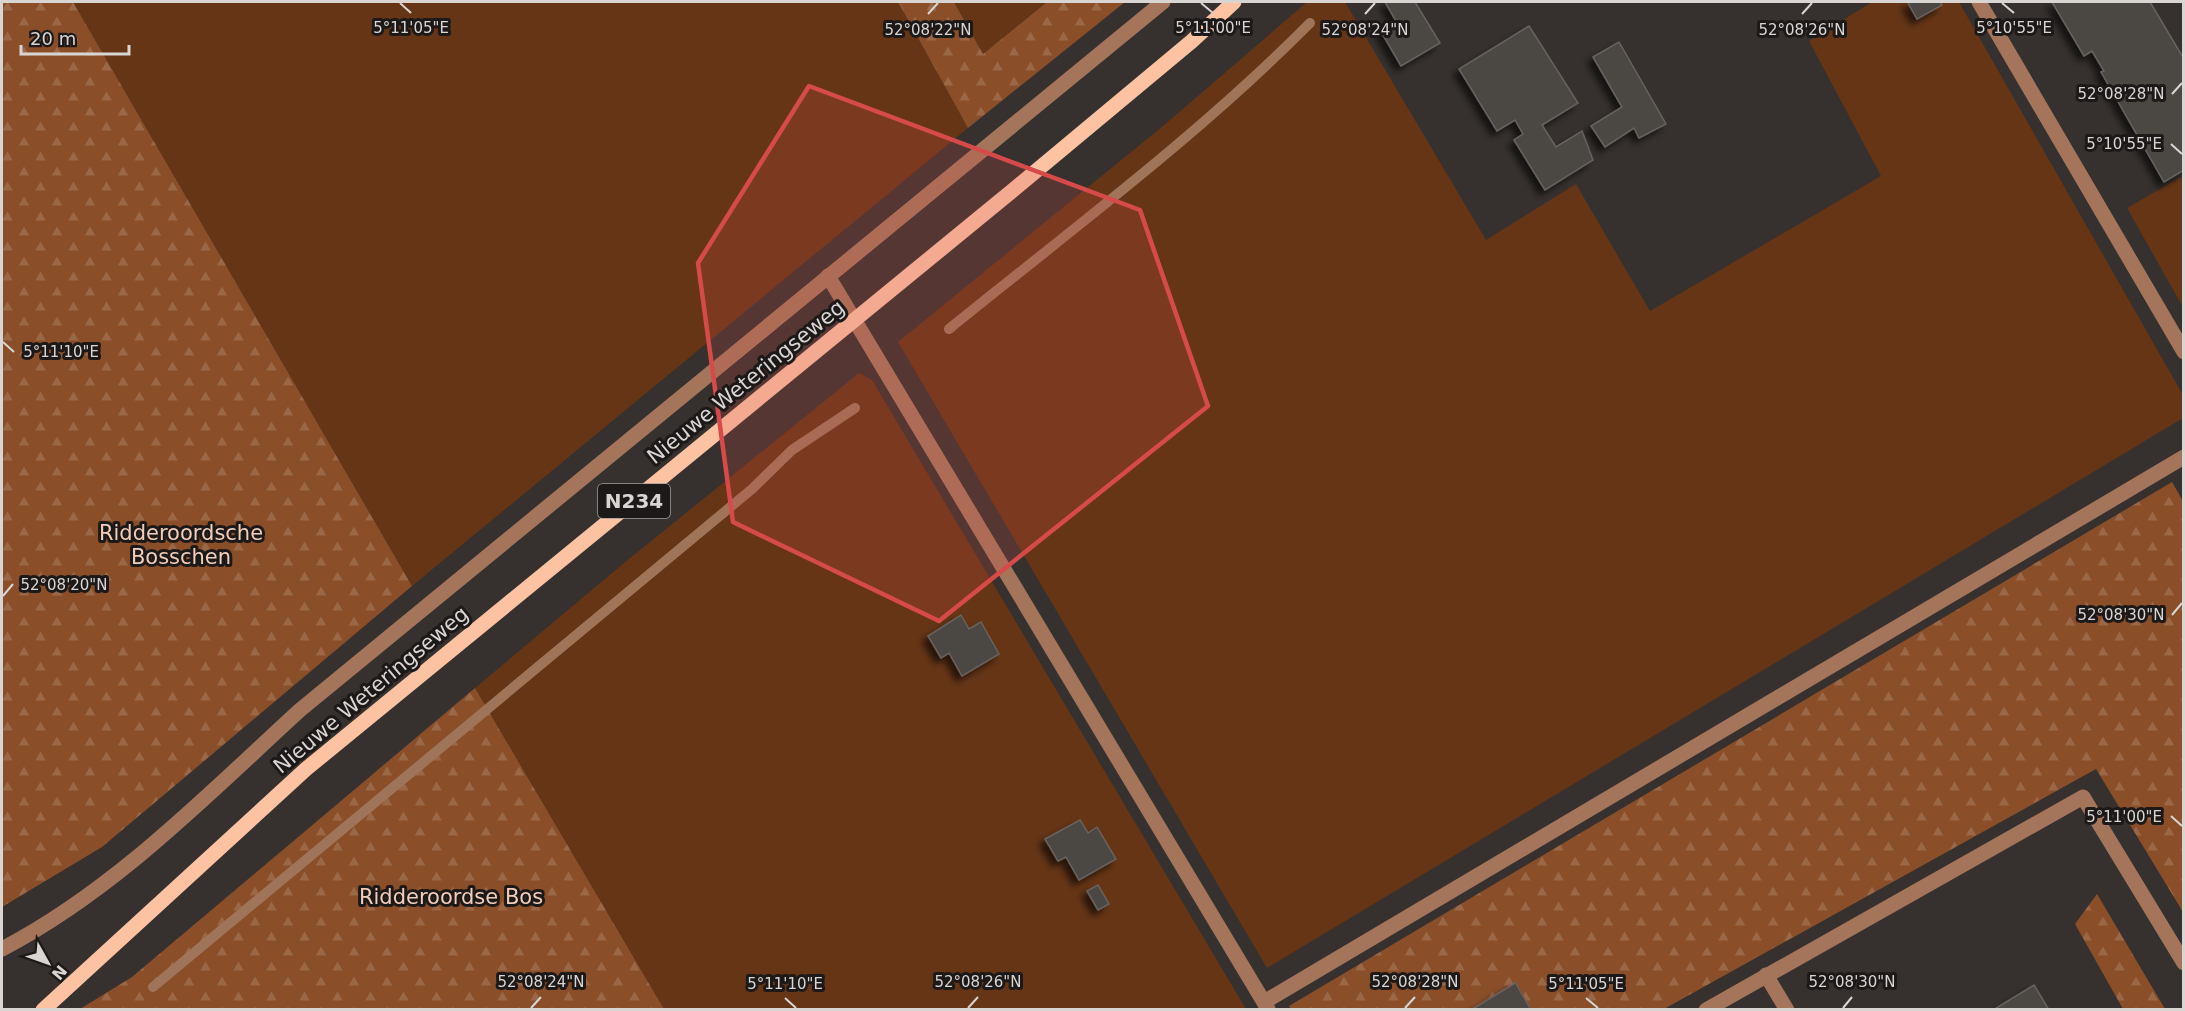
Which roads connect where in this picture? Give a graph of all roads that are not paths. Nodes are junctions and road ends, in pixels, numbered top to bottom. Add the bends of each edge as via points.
1 (1163, 2) edge
2 (1234, 2) edge
3 (1979, 2) edge
4 (828, 276) junction
5 (855, 320) junction
6 (2184, 352) edge
7 (2184, 457) edge
8 (2, 949) edge
9 (2184, 963) edge
10 (1766, 975) junction
11 (1266, 1006) edge
12 (43, 1010) edge
13 (1706, 1010) edge
14 (1787, 1010) edge

1 - 4 street, Nieuwe Weteringseweg
2 - 5 main road, Nieuwe Weteringseweg / N234
3 - 6 street
4 - 5 street
4 - 8 street, Nieuwe Weteringseweg via 300,710 107,882 48,925
5 - 11 street
5 - 12 main road, Nieuwe Weteringseweg / N234 via 306,769
7 - 11 street
9 - 10 street via 2083,797
10 - 13 street
10 - 14 street

